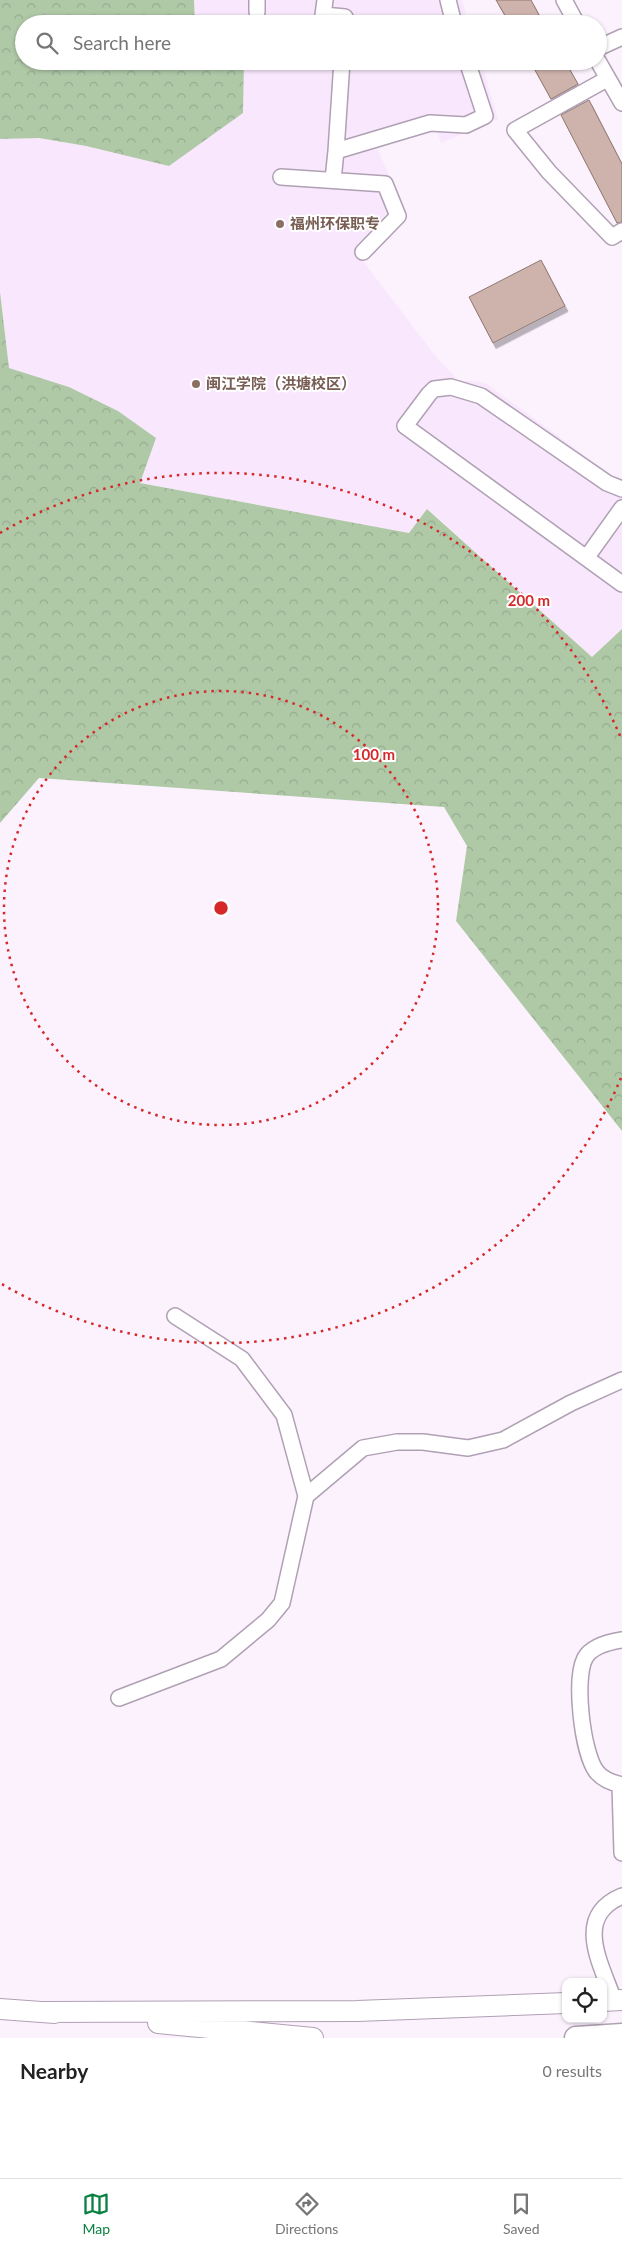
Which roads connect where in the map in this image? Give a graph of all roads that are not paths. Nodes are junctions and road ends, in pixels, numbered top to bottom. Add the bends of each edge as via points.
1 (325, 0) edge
2 (448, 0) edge
3 (564, 0) edge
4 (323, 15) edge
5 (452, 15) edge
6 (572, 15) edge
7 (622, 37) edge
8 (607, 44) edge
9 (341, 70) edge
10 (470, 70) edge
11 (602, 70) edge
12 (607, 79) junction
13 (622, 103) edge
14 (336, 151) junction
15 (281, 177) dead end
16 (333, 180) junction
17 (619, 238) edge
18 (363, 252) dead end
19 (622, 489) edge
20 (622, 508) edge
21 (587, 557) junction
22 (622, 584) edge
23 (175, 1316) dead end
24 (622, 1380) edge
25 (306, 1496) junction
26 (622, 1640) edge
27 (119, 1698) dead end
28 (621, 1785) edge
29 (622, 1853) edge
30 (622, 1896) edge
31 (613, 2001) edge
32 (562, 2003) edge
33 (0, 2009) edge
34 (43, 2012) junction
35 (622, 2035) edge
36 (313, 2038) edge
37 (576, 2038) edge

1 - 4 street
2 - 5 street
3 - 6 street
7 - 8 street
9 - 14 street
10 - 14 street via 485,116 466,125 430,123
11 - 12 street
12 - 13 street
12 - 17 street via 515,130 549,172
14 - 16 street
15 - 16 street
16 - 18 street via 385,184 398,216
19 - 21 street via 607,483 481,396 451,387 434,389 428,394 406,426
20 - 21 street
21 - 22 street
23 - 25 street via 242,1359 284,1415
24 - 25 street via 503,1440 468,1448 423,1442 397,1442 363,1448
25 - 27 street via 282,1603 268,1620 221,1659
26 - 28 street via 591,1651 585,1659 581,1684 584,1727 592,1763 601,1777
28 - 29 street
30 - 31 street via 596,1918 593,1932
32 - 34 main road via 357,2011
33 - 34 main road
34 - 36 main road
35 - 37 highway

